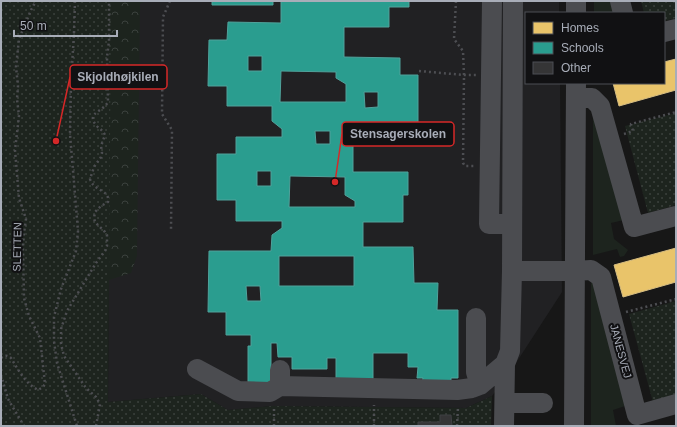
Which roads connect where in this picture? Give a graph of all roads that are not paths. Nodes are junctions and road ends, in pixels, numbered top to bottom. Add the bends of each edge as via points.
1 (492, 1) edge
2 (513, 1) edge
3 (576, 1) edge
4 (620, 1) edge
5 (576, 12) edge
6 (623, 12) edge
7 (676, 29) edge
8 (665, 32) edge
9 (576, 91) edge
10 (676, 216) edge
11 (512, 224) junction
12 (512, 271) junction
13 (574, 271) junction
14 (476, 318) dead end
15 (505, 364) junction
16 (197, 369) dead end
17 (480, 385) junction
18 (505, 403) junction
19 (543, 403) dead end
20 (676, 404) edge
21 (504, 426) edge
22 (574, 426) edge

1 - 11 street via 489,224
2 - 11 street
3 - 5 street
4 - 6 street
7 - 8 street
9 - 10 street via 592,98 600,106 634,227
9 - 13 street
11 - 12 street
12 - 13 street
12 - 15 street via 510,351
13 - 20 street, JANESVEJ via 591,270 601,277 637,415
13 - 22 street
14 - 17 street via 476,372
15 - 17 street
15 - 18 street
16 - 17 street via 238,391 270,392 280,378 457,390
18 - 19 street
18 - 21 street

